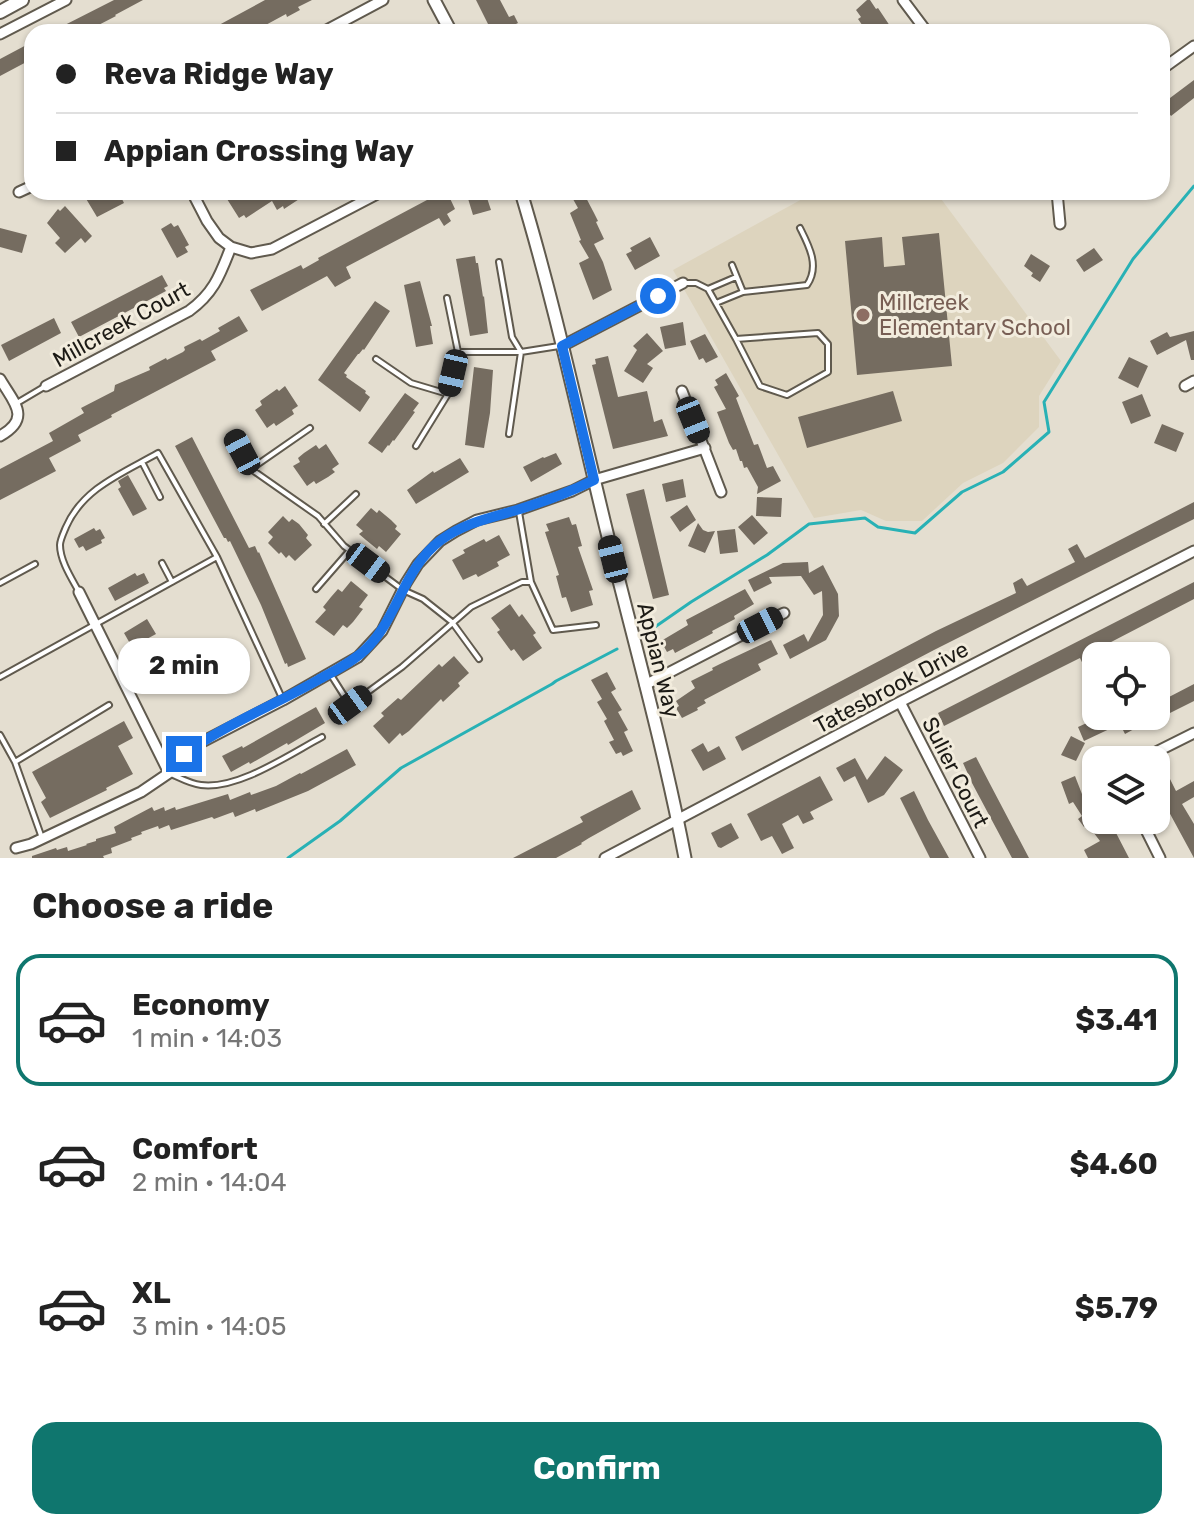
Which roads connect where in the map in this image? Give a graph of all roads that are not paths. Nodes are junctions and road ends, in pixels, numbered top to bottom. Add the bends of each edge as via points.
1 (22, 0) edge
2 (66, 0) edge
3 (383, 0) edge
4 (434, 0) edge
5 (903, 0) edge
6 (0, 12) edge
7 (338, 24) edge
8 (447, 24) edge
9 (921, 24) edge
10 (0, 34) edge
11 (1194, 46) edge
12 (1170, 63) edge
13 (24, 190) edge
14 (19, 192) dead end
15 (197, 200) edge
16 (366, 200) edge
17 (523, 200) edge
18 (1058, 200) edge
19 (1060, 224) dead end
20 (800, 228) dead end
21 (231, 247) junction
22 (499, 262) dead end
23 (732, 265) dead end
24 (736, 277) junction
25 (683, 283) joint
26 (708, 289) junction
27 (743, 292) junction
28 (447, 298) dead end
29 (716, 303) junction
30 (736, 339) junction
31 (562, 346) junction
32 (458, 352) junction
33 (521, 352) junction
34 (376, 359) dead end
35 (0, 379) edge
36 (46, 386) joint
37 (682, 391) dead end
38 (448, 394) junction
39 (15, 404) junction
40 (310, 428) dead end
41 (509, 434) dead end
42 (233, 435) dead end
43 (0, 436) edge
44 (416, 446) dead end
45 (705, 448) junction
46 (142, 462) junction
47 (251, 469) junction
48 (594, 480) junction
49 (721, 492) dead end
50 (356, 494) dead end
51 (160, 497) dead end
52 (518, 510) junction
53 (324, 524) junction
54 (350, 550) junction
55 (1194, 551) edge
56 (217, 557) junction
57 (162, 563) dead end
58 (35, 564) dead end
59 (172, 582) junction
60 (531, 582) junction
61 (0, 583) edge
62 (316, 589) dead end
63 (403, 590) junction
64 (79, 592) joint
65 (784, 613) dead end
66 (452, 622) junction
67 (95, 624) junction
68 (596, 625) dead end
69 (479, 659) dead end
70 (330, 673) junction
71 (0, 677) edge
72 (645, 685) junction
73 (283, 700) junction
74 (900, 702) junction
75 (109, 705) dead end
76 (1194, 733) edge
77 (0, 735) edge
78 (322, 737) dead end
79 (1168, 746) edge
80 (15, 762) junction
81 (169, 773) junction
82 (678, 820) junction
83 (1148, 834) edge
84 (42, 838) junction
85 (16, 848) dead end
86 (605, 858) edge
87 (685, 858) edge
88 (980, 858) edge
89 (1160, 858) edge

1 - 6 main road
2 - 10 street
3 - 7 street
4 - 8 street
5 - 9 street
11 - 12 street
13 - 14 street
15 - 21 street via 214,231
16 - 21 street via 272,249 251,253
17 - 31 street, Appian Way
18 - 19 street
20 - 27 lane via 812,253 807,285
21 - 36 street, Millcreek Court via 217,282 189,311
22 - 33 lane via 512,337
23 - 24 lane
24 - 26 lane
24 - 27 lane
25 - 26 lane
25 - 31 street
26 - 29 lane
27 - 29 lane
28 - 32 lane
29 - 30 lane
30 - 30 lane via 760,386 777,393 787,395 828,372 828,344 818,333
31 - 33 lane
31 - 48 street, Appian Way
32 - 33 lane
32 - 38 lane
33 - 41 lane
34 - 38 lane via 411,383
35 - 39 street
36 - 39 lane
37 - 45 street
38 - 44 lane
39 - 43 street via 17,422
40 - 47 lane
42 - 47 lane
45 - 48 street
45 - 49 street
46 - 51 lane
46 - 56 lane via 158,453
46 - 64 lane via 93,491 65,529 60,545
47 - 53 lane
48 - 52 street
48 - 72 street, Appian Way
50 - 53 lane
52 - 60 lane
52 - 63 street via 477,520 440,541
53 - 54 lane
54 - 62 lane
54 - 63 lane
55 - 74 street, Tatesbrook Drive
56 - 59 lane
56 - 73 lane
57 - 59 lane
58 - 61 lane
59 - 67 lane
60 - 66 lane via 471,607
60 - 68 lane via 553,630
63 - 66 lane
63 - 70 street via 382,631 358,657
64 - 67 street
65 - 72 street
66 - 69 lane
66 - 70 lane via 350,705
67 - 71 lane
67 - 81 street
70 - 73 street
72 - 82 street, Appian Way
73 - 81 street via 202,742
74 - 82 street, Tatesbrook Drive
74 - 88 street, Sulier Court
75 - 80 lane
76 - 79 street
77 - 80 lane
78 - 81 lane via 250,776 226,783 201,785
80 - 84 lane
81 - 84 street via 141,792
82 - 86 street, Tatesbrook Drive
82 - 87 street, Appian Way
83 - 89 street
84 - 85 street

